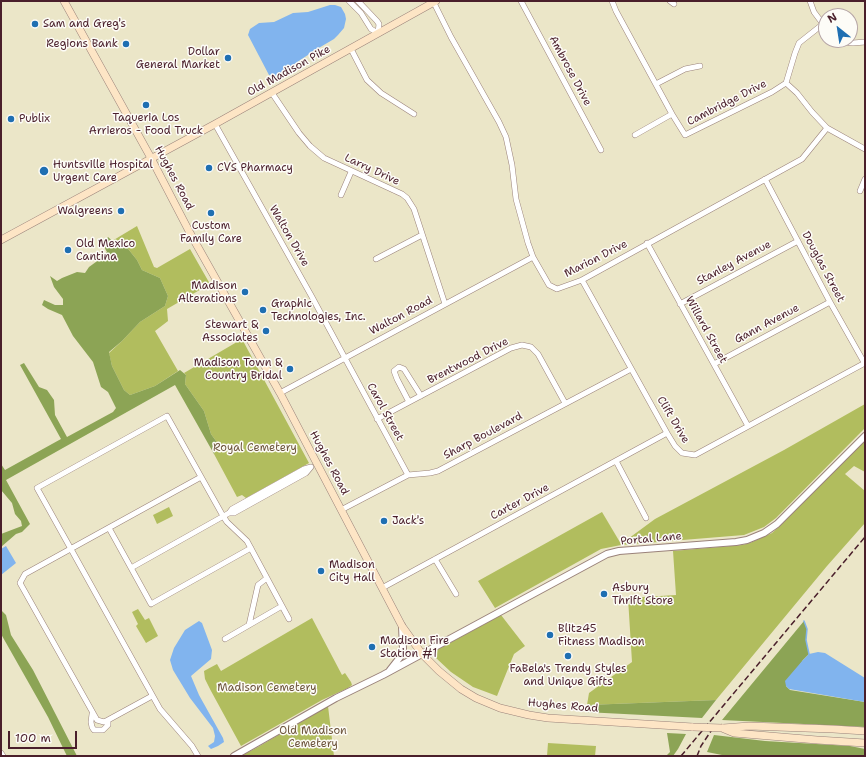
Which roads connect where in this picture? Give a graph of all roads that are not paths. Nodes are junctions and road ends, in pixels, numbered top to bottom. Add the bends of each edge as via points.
1 (64, 1) edge
2 (349, 1) edge
3 (358, 1) edge
4 (522, 1) edge
5 (612, 1) edge
6 (810, 1) edge
7 (435, 2) edge
8 (818, 18) edge
9 (818, 30) edge
10 (378, 33) junction
11 (350, 49) junction
12 (700, 66) dead end
13 (786, 83) junction
14 (656, 84) junction
15 (272, 93) junction
16 (414, 114) dead end
17 (672, 114) junction
18 (215, 124) junction
19 (827, 128) junction
20 (635, 134) dead end
21 (865, 149) edge
22 (601, 150) dead end
23 (151, 158) junction
24 (351, 172) junction
25 (765, 179) junction
26 (865, 179) edge
27 (860, 191) dead end
28 (341, 195) dead end
29 (422, 235) junction
30 (1, 240) edge
31 (798, 241) junction
32 (647, 243) junction
33 (532, 257) junction
34 (376, 259) dead end
35 (582, 280) junction
36 (830, 302) junction
37 (445, 304) junction
38 (680, 304) junction
39 (344, 359) junction
40 (714, 364) junction
41 (865, 364) edge
42 (632, 369) junction
43 (280, 393) junction
44 (420, 396) junction
45 (409, 402) junction
46 (565, 403) junction
47 (377, 419) junction
48 (748, 426) junction
49 (667, 433) junction
50 (865, 436) edge
51 (616, 461) junction
52 (314, 465) junction
53 (408, 475) junction
54 (201, 477) junction
55 (341, 510) junction
56 (223, 516) junction
57 (646, 518) dead end
58 (109, 528) junction
59 (251, 548) junction
60 (71, 550) junction
61 (435, 559) junction
62 (131, 568) junction
63 (267, 578) junction
64 (382, 588) junction
65 (456, 594) dead end
66 (282, 606) junction
67 (289, 619) dead end
68 (250, 624) junction
69 (402, 626) junction
70 (225, 638) dead end
71 (422, 654) junction
72 (389, 672) junction
73 (152, 696) junction
74 (92, 714) junction
75 (108, 720) junction
76 (722, 728) junction
77 (865, 731) edge
78 (865, 743) edge
79 (1, 753) edge
80 (3, 756) edge
81 (198, 756) edge
82 (234, 756) edge

1 - 23 main road, Hughes Road
2 - 10 street
3 - 10 street via 379,24
4 - 22 street, Ambrose Drive
5 - 14 street, Cambridge Drive
6 - 8 street
7 - 10 main road, Old Madison Pike
7 - 33 street, Marion Drive via 451,37 506,137 516,199
9 - 13 street via 799,43
10 - 11 main road, Old Madison Pike
11 - 15 main road, Old Madison Pike
11 - 16 street via 367,80 381,93
12 - 14 street via 684,69
13 - 17 street, Cambridge Drive via 685,135
13 - 19 street
14 - 17 street, Cambridge Drive
15 - 18 main road, Old Madison Pike
15 - 24 street, Larry Drive via 310,146 324,158
17 - 20 street
18 - 23 main road, Old Madison Pike
18 - 39 street, Walton Drive
19 - 21 street
19 - 25 street, Marion Drive via 802,158
23 - 30 main road, Old Madison Pike
23 - 43 main road, Hughes Road
24 - 28 street
24 - 29 street, Larry Drive via 407,198 414,209
25 - 31 street, Douglas Street
25 - 32 street, Marion Drive
26 - 27 street
29 - 34 street
29 - 37 street, Larry Drive
31 - 36 street, Douglas Street
31 - 38 street, Stanley Avenue
32 - 35 street, Marion Drive
32 - 38 street, Willard Street
33 - 35 street, Marion Drive via 549,285 557,289
33 - 37 street, Walton Road
35 - 42 street, Clift Drive
36 - 40 street, Gann Avenue
36 - 41 street, Douglas Street
37 - 39 street, Walton Road
38 - 40 street, Willard Street
39 - 43 street, Walton Road
39 - 47 street, Carol Street
40 - 48 street, Willard Street
41 - 48 street, Clift Drive
42 - 46 street, Sharp Boulevard
42 - 49 street, Clift Drive
43 - 52 main road, Hughes Road
44 - 45 street, Brentwood Drive
44 - 45 street via 404,368 399,367 394,371
44 - 46 street, Brentwood Drive via 511,348 522,345 531,347 538,354
45 - 47 street, Brentwood Drive
46 - 53 street, Sharp Boulevard via 438,471
47 - 53 street, Carol Street
48 - 49 street, Clift Drive via 695,455 682,453
49 - 51 street, Carter Drive
50 - 71 street, Portal Lane via 777,524 764,533 736,542 607,554
51 - 57 street
51 - 61 street, Carter Drive
52 - 55 main road, Hughes Road
52 - 56 street via 306,473 234,513
53 - 55 street, Sharp Boulevard
54 - 56 street
54 - 58 street
54 - 60 street via 167,416 37,488
55 - 64 main road, Hughes Road
56 - 59 street
56 - 62 street
58 - 60 street
58 - 62 street
59 - 62 street via 151,604
59 - 63 street
60 - 73 street
60 - 74 street via 25,574 20,584
61 - 64 street, Carter Drive
61 - 65 street
63 - 66 street
63 - 68 street via 258,585
64 - 69 main road, Hughes Road
66 - 67 street
66 - 68 street
68 - 70 street
69 - 71 main road, Hughes Road
69 - 72 street via 403,649
71 - 72 street, Portal Lane
71 - 76 main road, Hughes Road, bridge via 455,684 476,698 500,708 548,718
72 - 82 street, Portal Lane via 336,698
73 - 75 street
73 - 81 street
74 - 75 street via 97,720
74 - 75 street via 94,730 103,730 108,725
76 - 77 main road, Hughes Road via 749,726
76 - 78 main road, Hughes Road via 734,732
79 - 80 street

